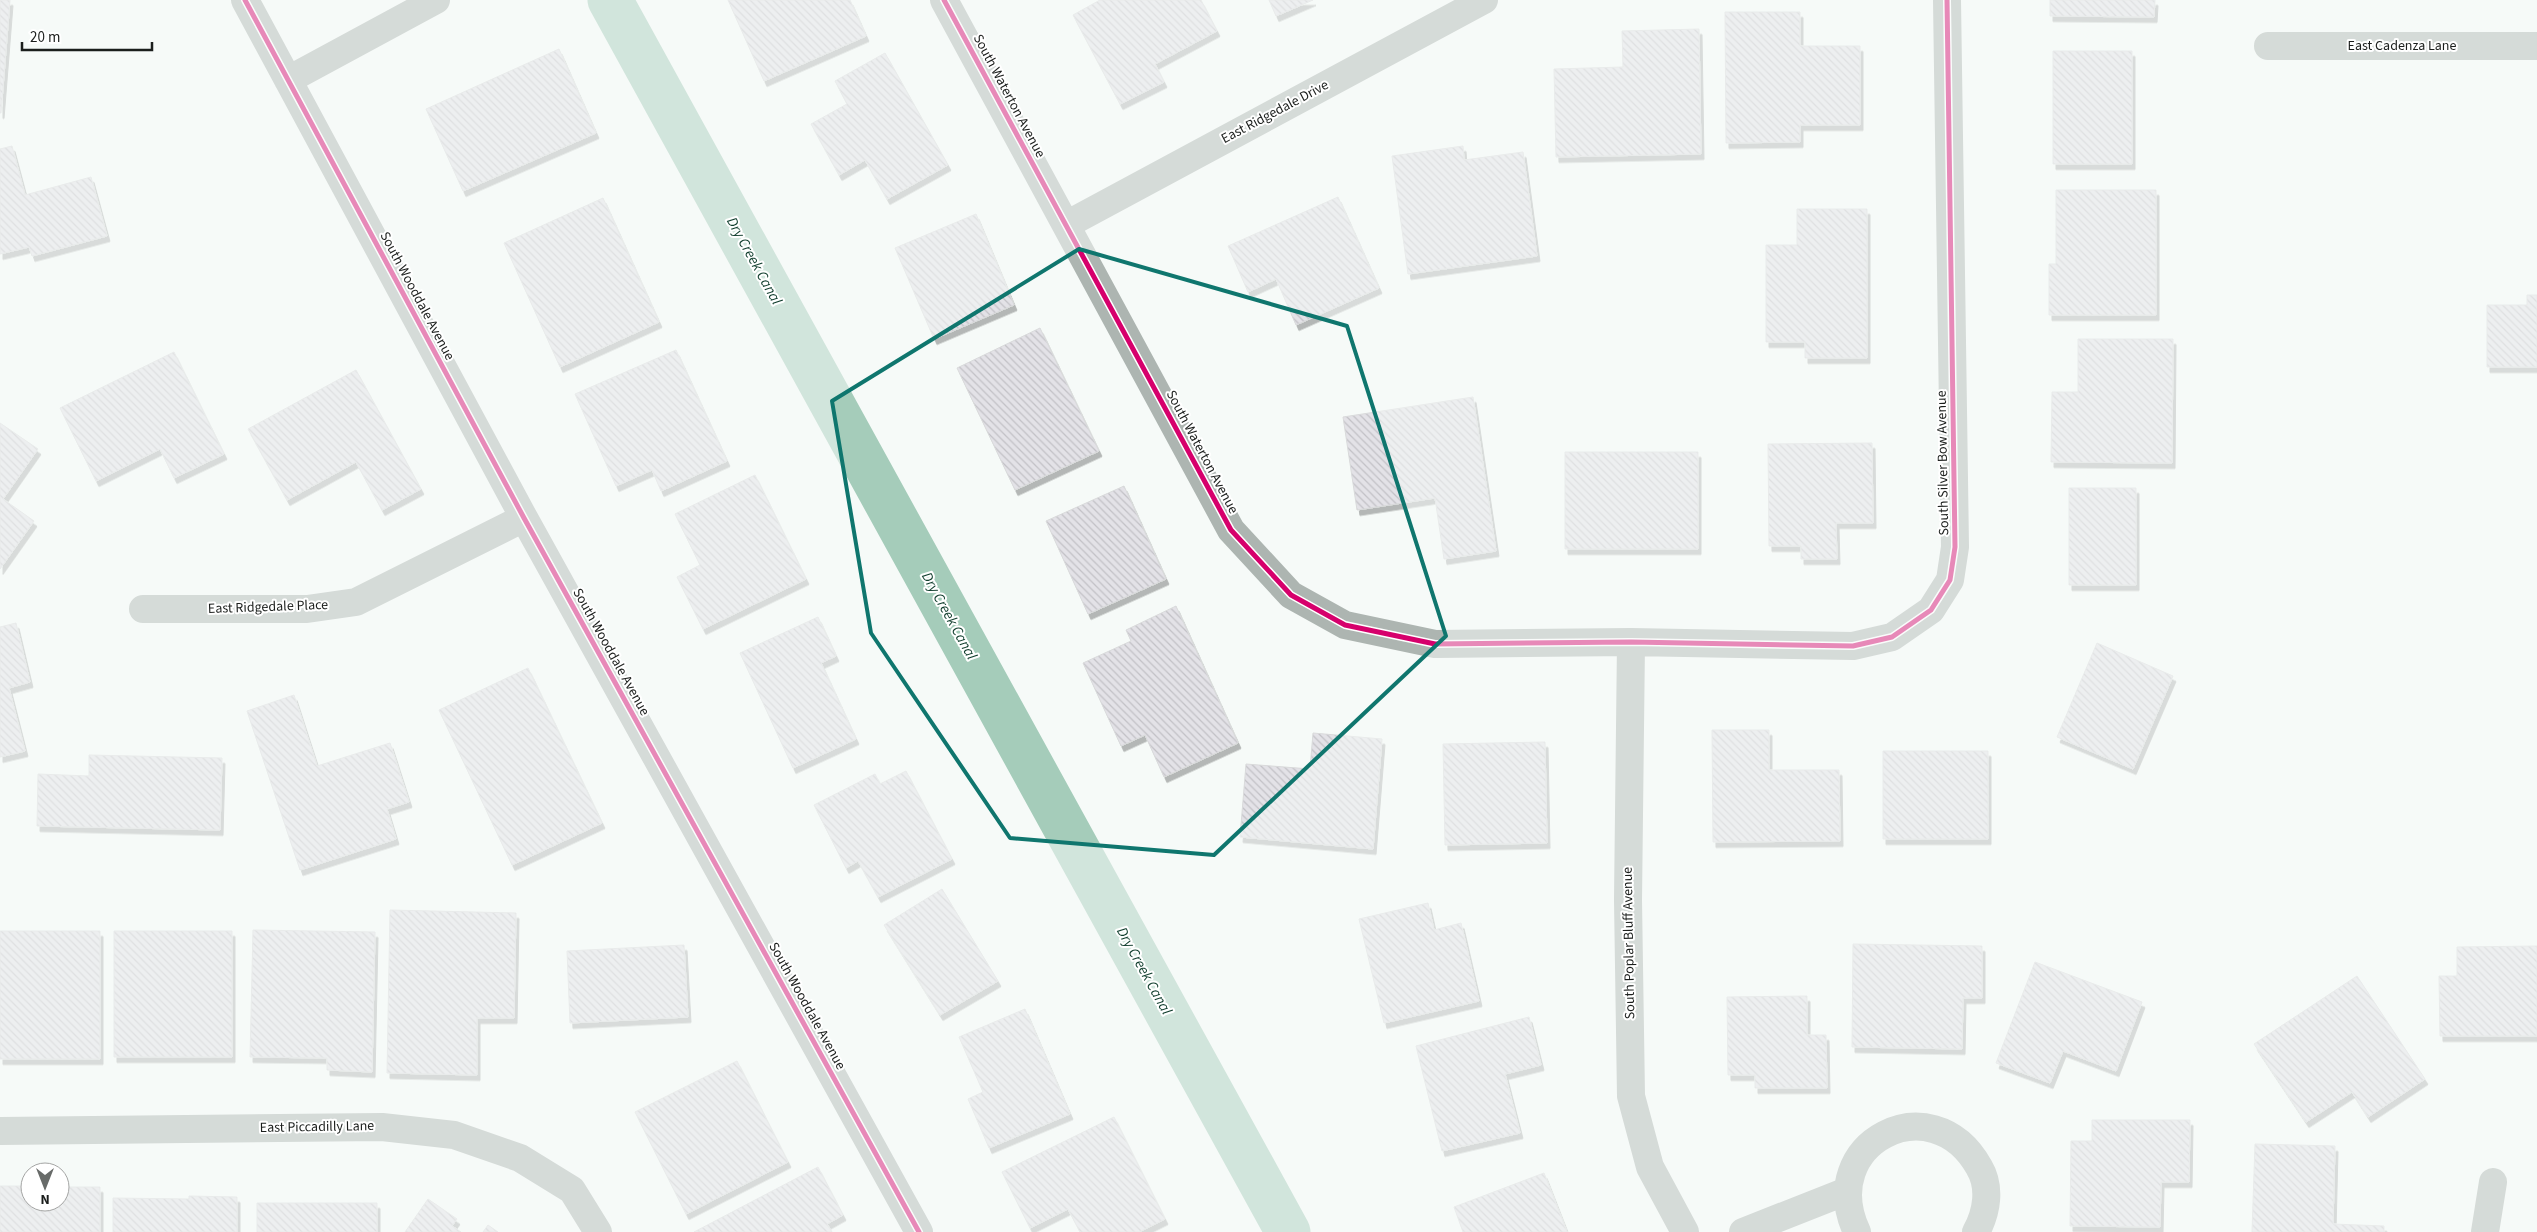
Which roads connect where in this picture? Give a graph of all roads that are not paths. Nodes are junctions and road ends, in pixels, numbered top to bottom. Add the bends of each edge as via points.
1 (246, 0) edge
2 (436, 0) edge
3 (944, 0) edge
4 (1484, 0) edge
5 (1947, 0) edge
6 (2268, 46) dead end
7 (2537, 46) edge
8 (288, 80) junction
9 (1066, 225) junction
10 (524, 518) junction
11 (143, 609) dead end
12 (1631, 642) junction
13 (0, 1131) edge
14 (2493, 1182) dead end
15 (1847, 1191) junction
16 (598, 1232) edge
17 (919, 1232) edge
18 (1686, 1232) edge
19 (1743, 1232) edge
20 (1857, 1232) edge
21 (1976, 1232) edge
22 (2485, 1232) edge

1 - 8 street, South Wooddale Avenue
2 - 8 street
3 - 9 street, South Waterton Avenue
4 - 9 street, East Ridgedale Drive
5 - 12 street, South Silver Bow Avenue via 1955,547 1950,580 1931,610 1892,637 1853,646
6 - 7 street, East Cadenza Lane
8 - 10 street, South Wooddale Avenue
9 - 12 street, South Waterton Avenue via 1231,530 1291,595 1345,625 1436,644
10 - 11 street, East Ridgedale Place via 356,602 307,609
10 - 17 street, South Wooddale Avenue
12 - 18 street, South Poplar Bluff Avenue via 1628,900 1631,1096 1650,1167
13 - 16 street, East Piccadilly Lane via 382,1127 454,1136 520,1158 572,1190
14 - 22 street
15 - 19 street
15 - 20 street via 1849,1214
15 - 21 street via 1852,1168 1866,1148 1885,1134 1907,1127 1931,1128 1953,1136 1971,1152 1983,1172 1987,1196 1984,1219

